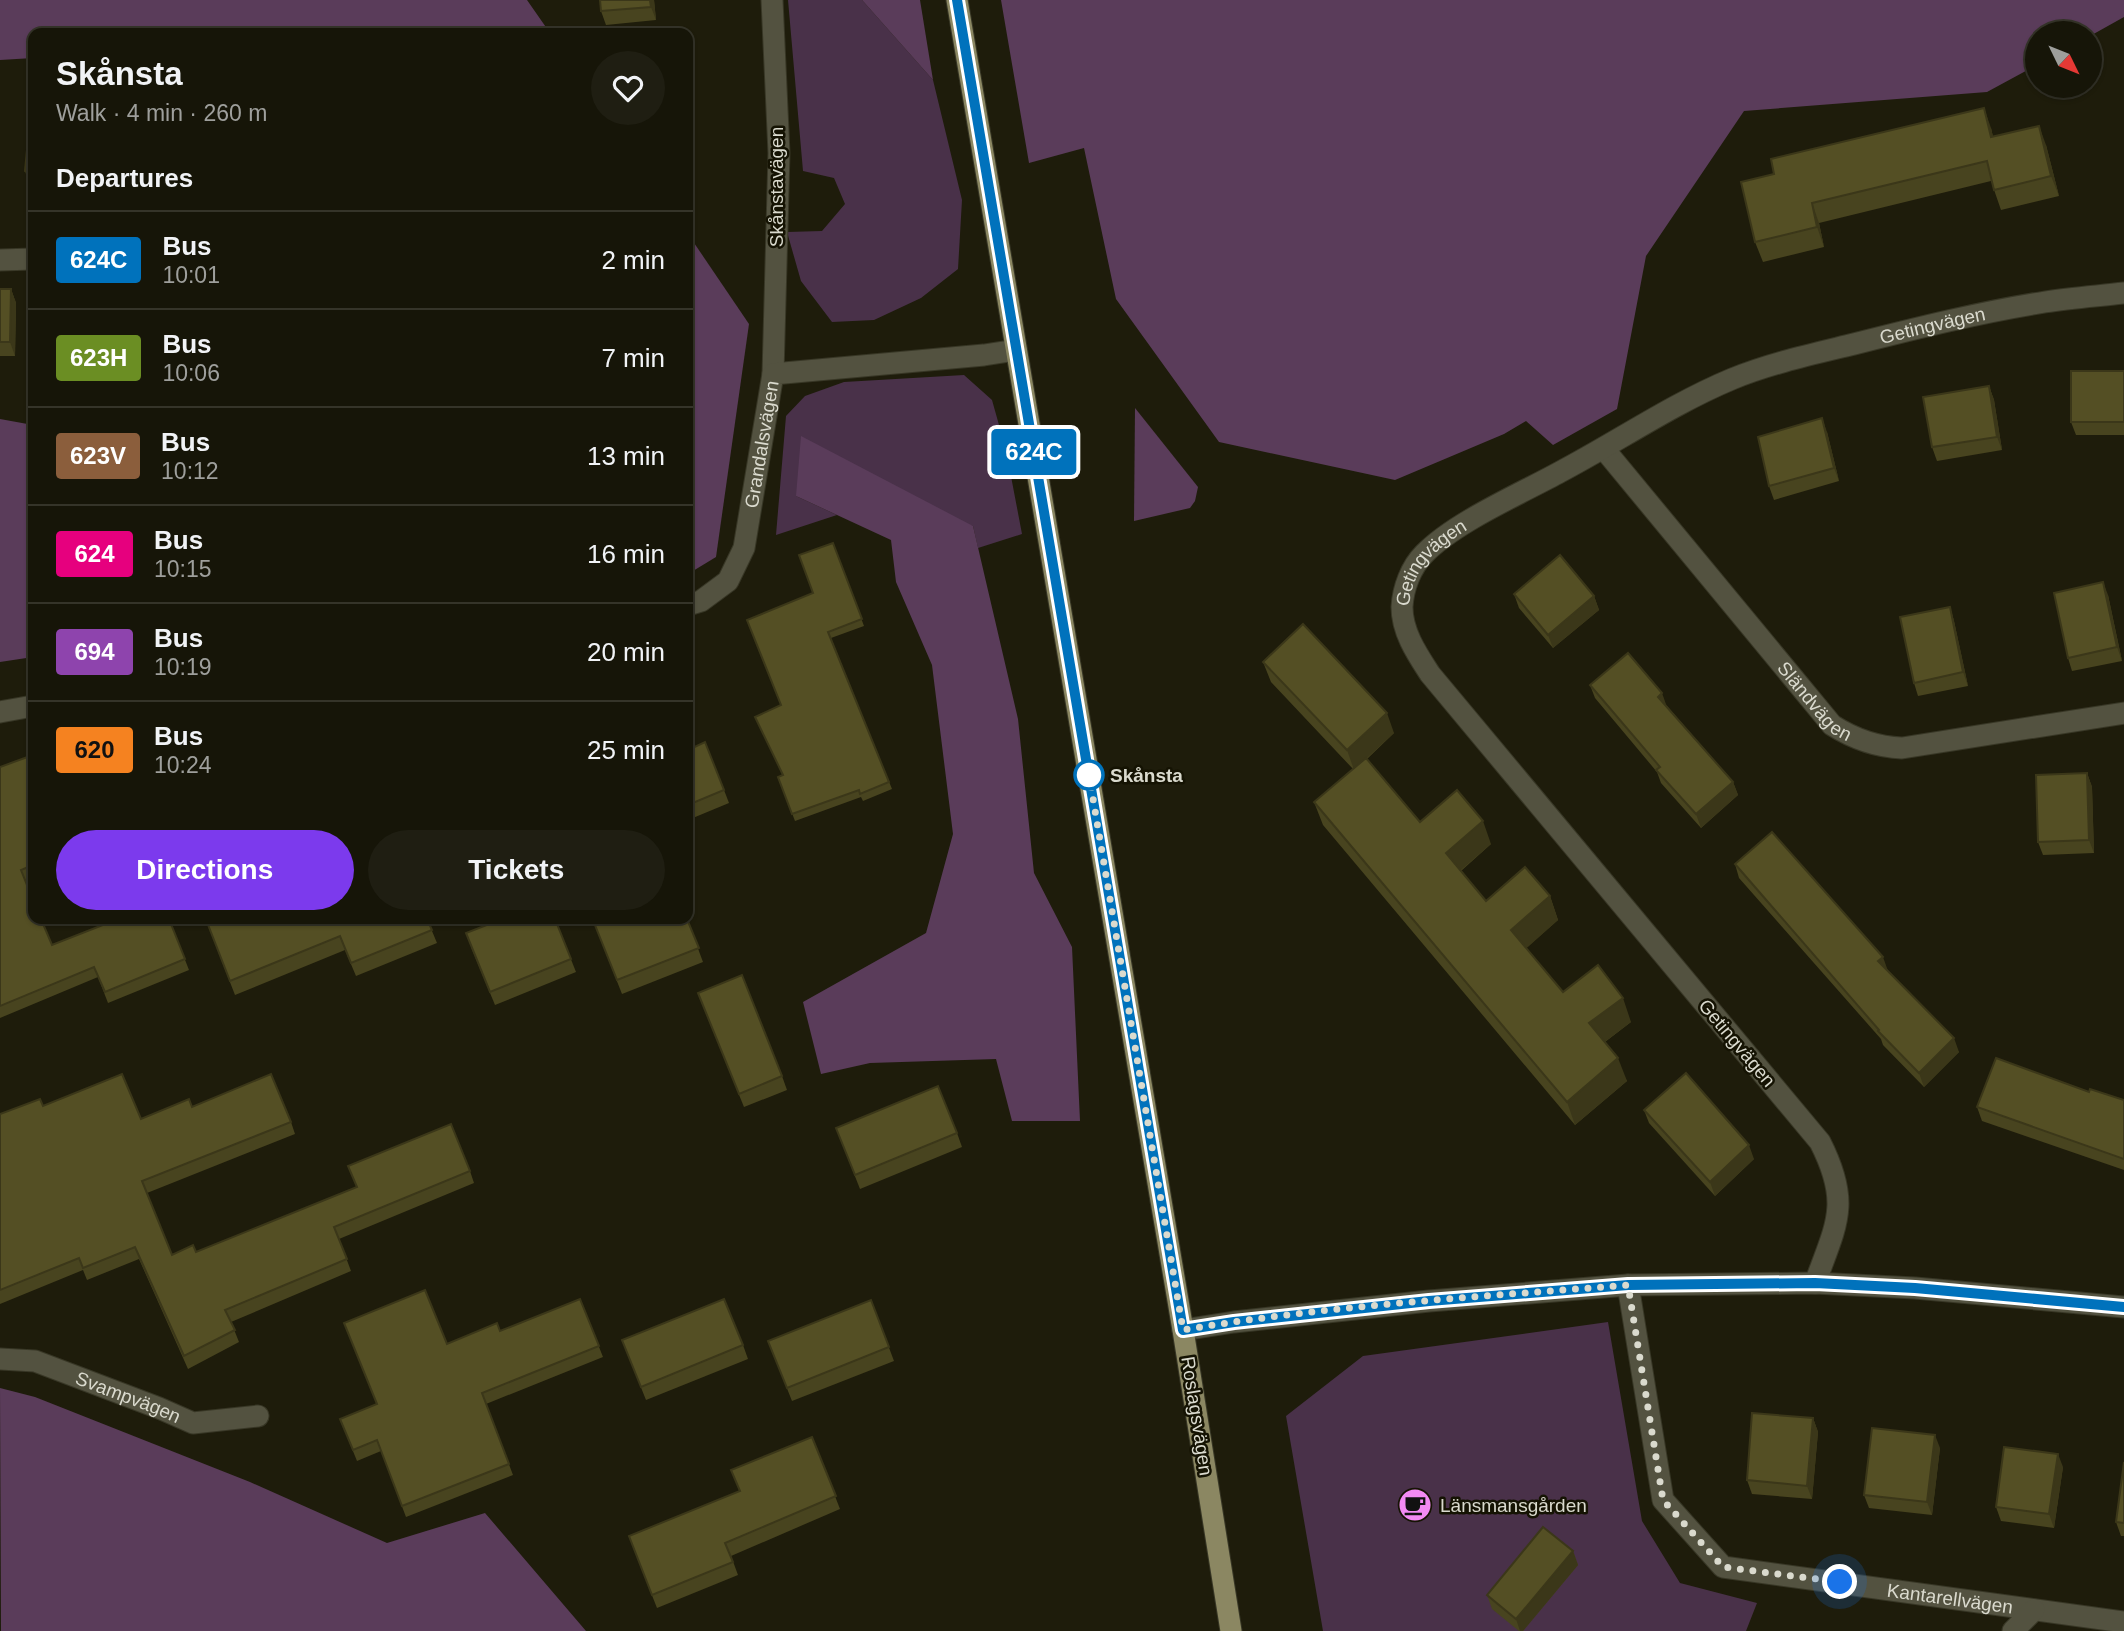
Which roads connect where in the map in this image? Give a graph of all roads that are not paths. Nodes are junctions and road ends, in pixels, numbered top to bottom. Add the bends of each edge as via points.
1 (772, 0) edge
2 (957, 0) edge
3 (0, 260) edge
4 (28, 260) edge
5 (2124, 293) edge
6 (1016, 350) junction
7 (773, 374) junction
8 (1604, 449) junction
9 (693, 603) edge
10 (28, 707) edge
11 (0, 712) edge
12 (2124, 713) edge
13 (1815, 1283) junction
14 (1628, 1285) junction
15 (2124, 1307) edge
16 (1183, 1330) junction
17 (0, 1359) edge
18 (258, 1416) dead end
19 (2034, 1610) junction
20 (2124, 1622) edge
21 (1231, 1631) edge
22 (2013, 1631) edge

1 - 7 street, Skånstavägen via 779,153
2 - 6 main road, Roslagsvägen
3 - 4 street
5 - 8 street, Getingvägen via 2045,302 1780,363 1693,397
6 - 7 street, Grandalsvägen
6 - 16 main road, Roslagsvägen
7 - 9 street, Grandalsvägen via 744,548 728,581
8 - 12 street, Sländvägen via 1832,725 1847,735 1881,747 1902,748
8 - 13 street, Getingvägen via 1477,517 1425,552 1407,583 1402,608 1405,623 1416,654 1430,674 1820,1142 1836,1178 1839,1210
10 - 11 street
13 - 14 street
13 - 15 street
14 - 16 street via 1429,1301
14 - 19 street, Kantarellvägen via 1663,1500 1723,1567
16 - 21 main road, Roslagsvägen
17 - 18 street, Svampvägen via 35,1361 193,1423
19 - 20 street, Kantarellvägen
19 - 22 street, Kantarellvägen

